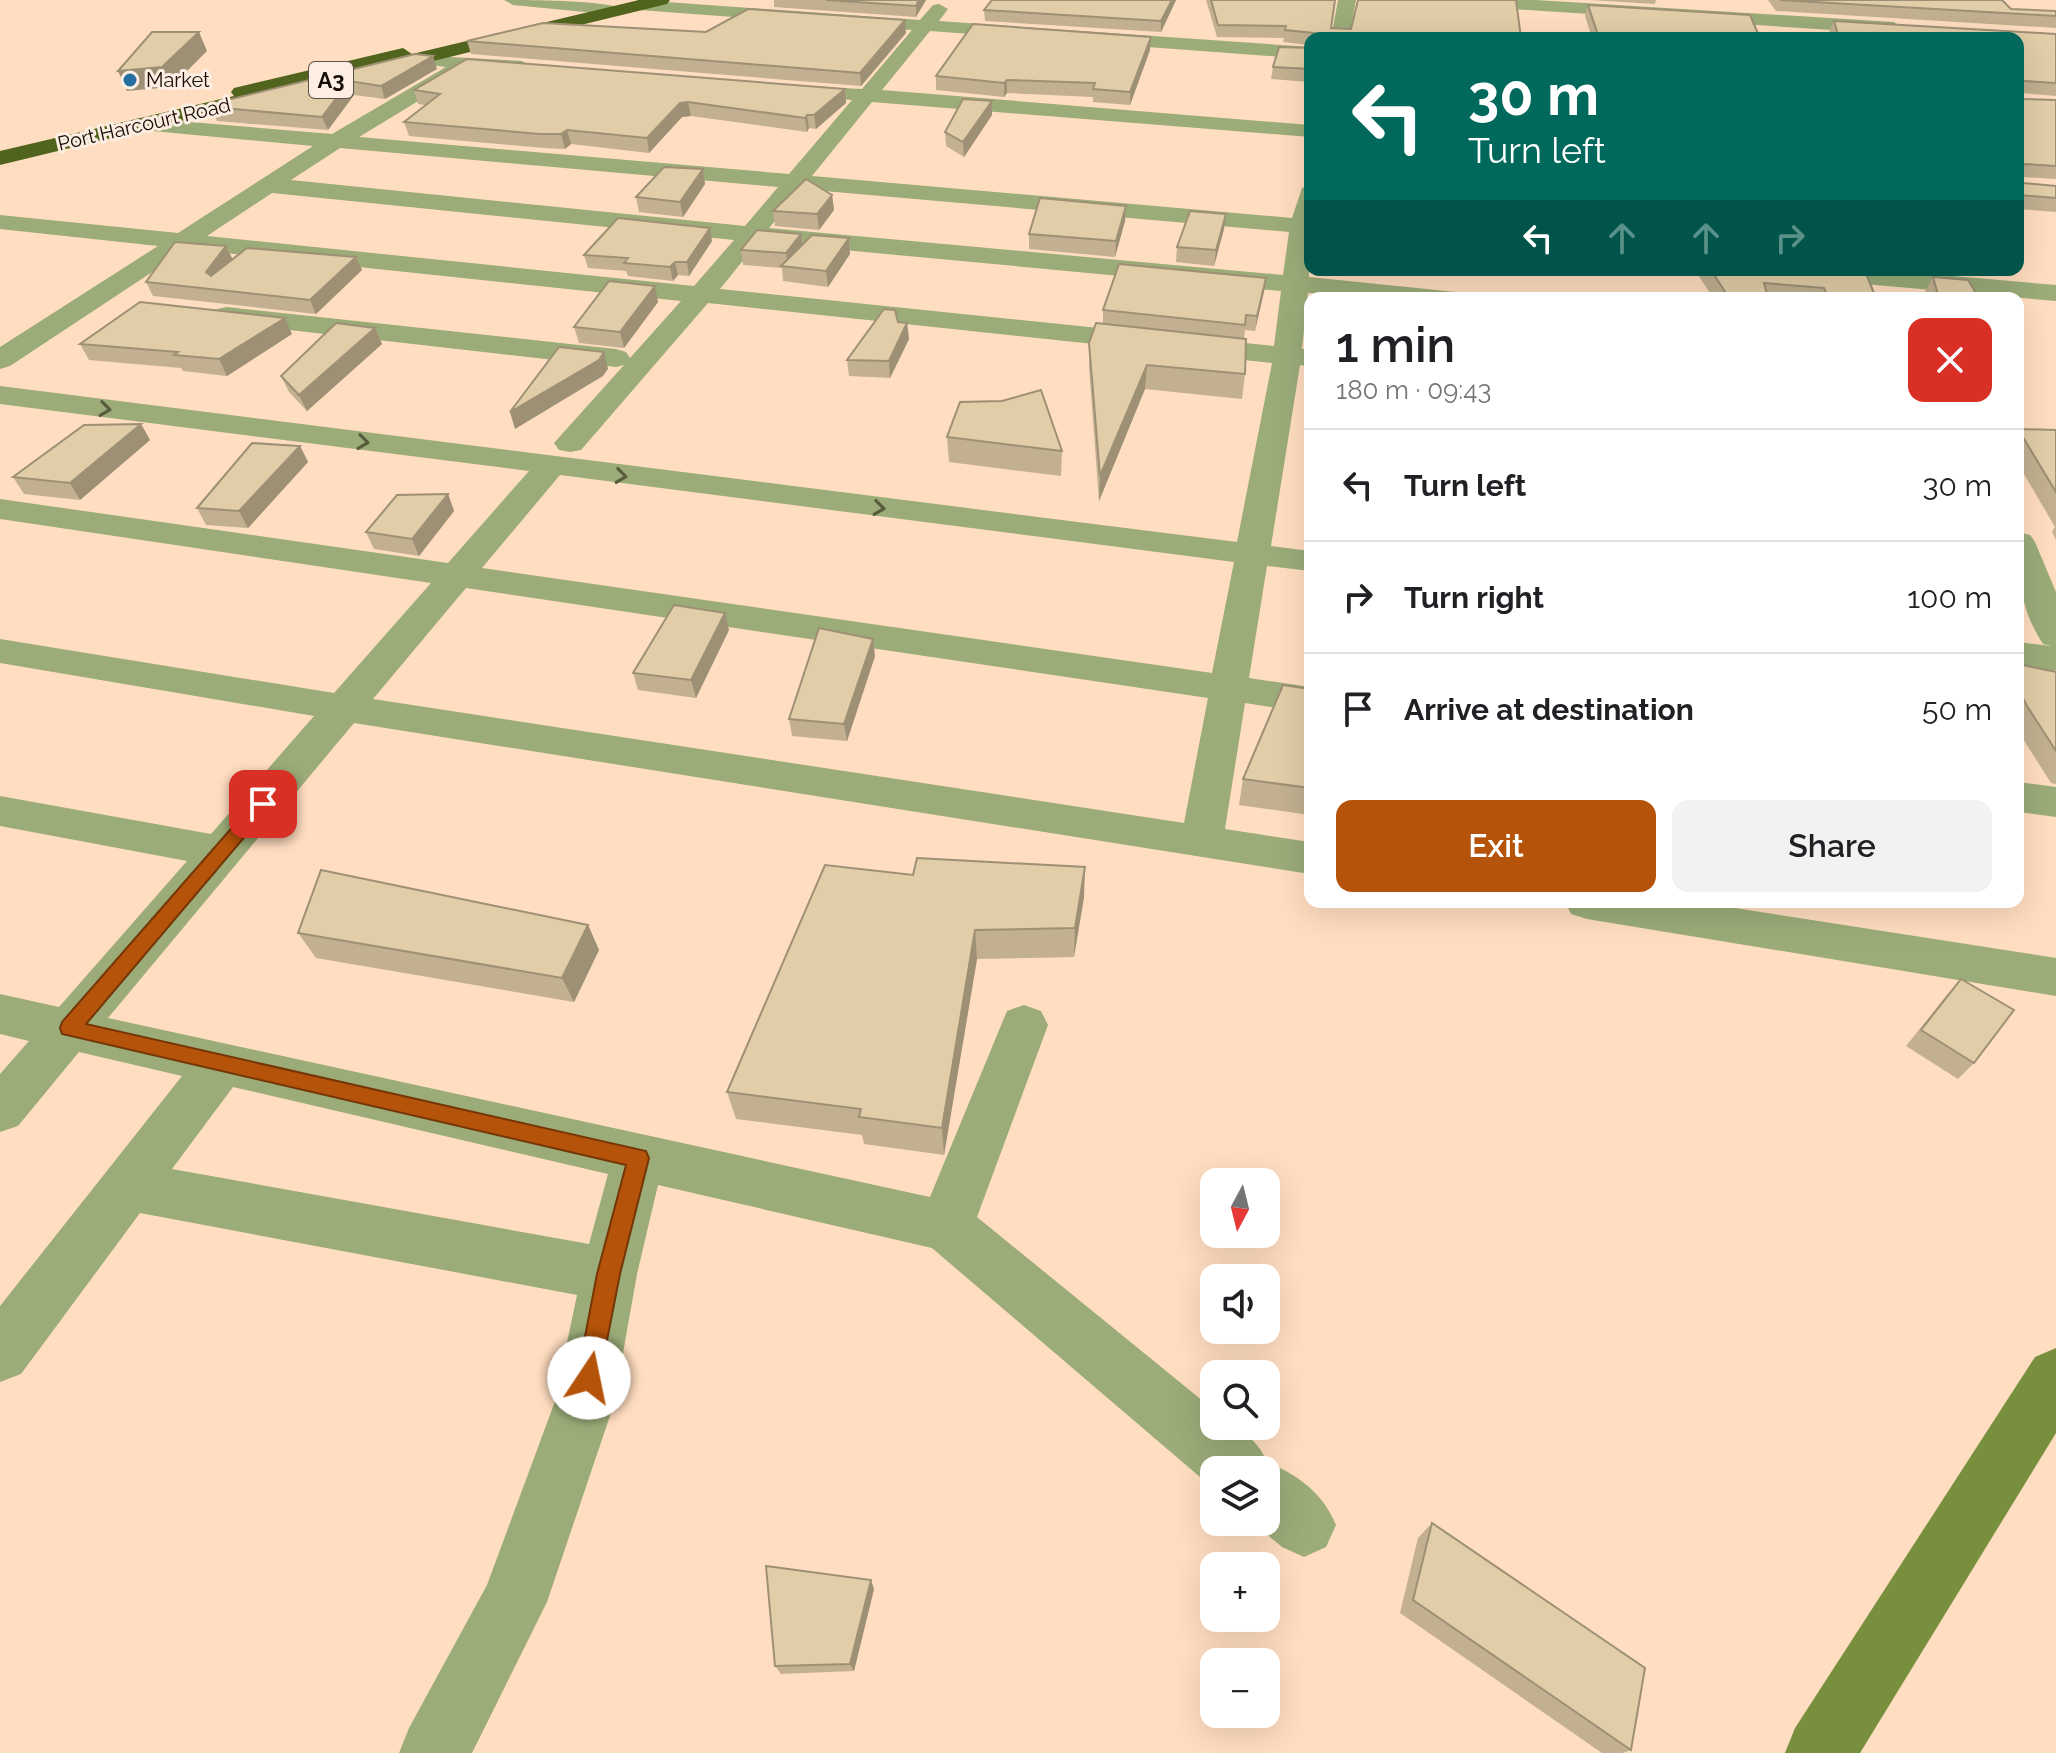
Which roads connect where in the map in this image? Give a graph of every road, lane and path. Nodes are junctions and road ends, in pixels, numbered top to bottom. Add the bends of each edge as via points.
1 (513, 0) edge
2 (661, 0) edge
3 (947, 0) edge
4 (1347, 0) edge
5 (1451, 0) edge
6 (1750, 0) edge
7 (621, 6) edge
8 (1761, 20) junction
9 (925, 26) junction
10 (1916, 29) edge
11 (1341, 32) edge
12 (1766, 32) edge
13 (1304, 53) edge
14 (421, 59) junction
15 (468, 62) junction
16 (545, 69) edge
17 (760, 87) edge
18 (867, 96) junction
19 (142, 124) junction
20 (1304, 131) edge
21 (334, 142) junction
22 (0, 149) edge
23 (0, 158) edge
24 (796, 181) junction
25 (267, 185) junction
26 (0, 222) edge
27 (1304, 227) edge
28 (752, 234) junction
29 (1304, 237) edge
30 (182, 241) junction
31 (1845, 276) edge
32 (1894, 282) edge
33 (1295, 283) junction
34 (1386, 292) edge
35 (2056, 293) edge
36 (699, 297) junction
37 (91, 300) junction
38 (139, 305) edge
39 (201, 312) edge
40 (1298, 357) edge
41 (0, 360) edge
42 (642, 361) junction
43 (0, 374) edge
44 (0, 395) edge
45 (560, 455) junction
46 (0, 509) edge
47 (1304, 533) edge
48 (1255, 540) junction
49 (1304, 559) edge
50 (2024, 560) edge
51 (456, 577) junction
52 (2048, 634) edge
53 (2024, 650) edge
54 (0, 651) edge
55 (1229, 689) junction
56 (1304, 699) edge
57 (344, 708) junction
58 (2024, 798) edge
59 (2056, 802) edge
60 (0, 811) edge
61 (1202, 840) junction
62 (222, 852) junction
63 (1304, 857) edge
64 (1625, 908) edge
65 (2056, 977) edge
66 (0, 1014) edge
67 (1024, 1025) dead end
68 (70, 1028) junction
69 (222, 1063) junction
70 (0, 1110) edge
71 (638, 1158) junction
72 (128, 1186) junction
73 (946, 1226) junction
74 (609, 1274) junction
75 (0, 1353) edge
76 (2056, 1378) edge
77 (1222, 1456) edge
78 (434, 1753) edge
79 (1820, 1753) edge

1 - 7 street
2 - 7 highway, Port Harcourt Road / A3
3 - 9 street
4 - 11 street
5 - 8 street
6 - 8 street
7 - 9 street
7 - 14 highway, Port Harcourt Road / A3
7 - 22 highway, Port Harcourt Road / A3
8 - 10 street
8 - 12 street
9 - 13 street
9 - 18 street
14 - 15 street
14 - 19 highway, Port Harcourt Road / A3
15 - 16 street
15 - 21 street
17 - 18 street
18 - 20 street
18 - 24 street
19 - 21 street
19 - 23 highway, Port Harcourt Road / A3
21 - 24 street
21 - 25 street
24 - 27 street
24 - 28 street
25 - 28 street
25 - 30 street
26 - 30 street
28 - 33 street
28 - 36 street
29 - 33 street
30 - 36 street
30 - 37 street
31 - 32 street
32 - 35 street
33 - 34 street
33 - 40 street
36 - 40 street
36 - 42 street
37 - 38 street
37 - 41 street
39 - 42 street
40 - 48 street via 1285,437
42 - 45 street
43 - 45 street
44 -> 45 street
45 - 48 street
45 - 51 street
46 - 51 street
47 - 48 street
48 - 49 street
48 - 55 street
50 - 52 street
51 - 55 street
51 - 57 street
52 - 53 street
54 - 57 street
55 - 56 street
55 - 61 street
57 - 61 street
57 - 62 street
58 - 59 street
60 - 62 street
61 - 63 street
62 - 68 street
64 - 65 street
66 - 68 street
67 - 73 street
68 - 69 street
68 - 70 street
69 - 71 street
69 - 72 street
71 - 73 street
71 - 74 street
72 - 74 street
72 - 75 street
73 - 77 street
74 - 78 street via 584,1404 514,1602
76 - 79 street

